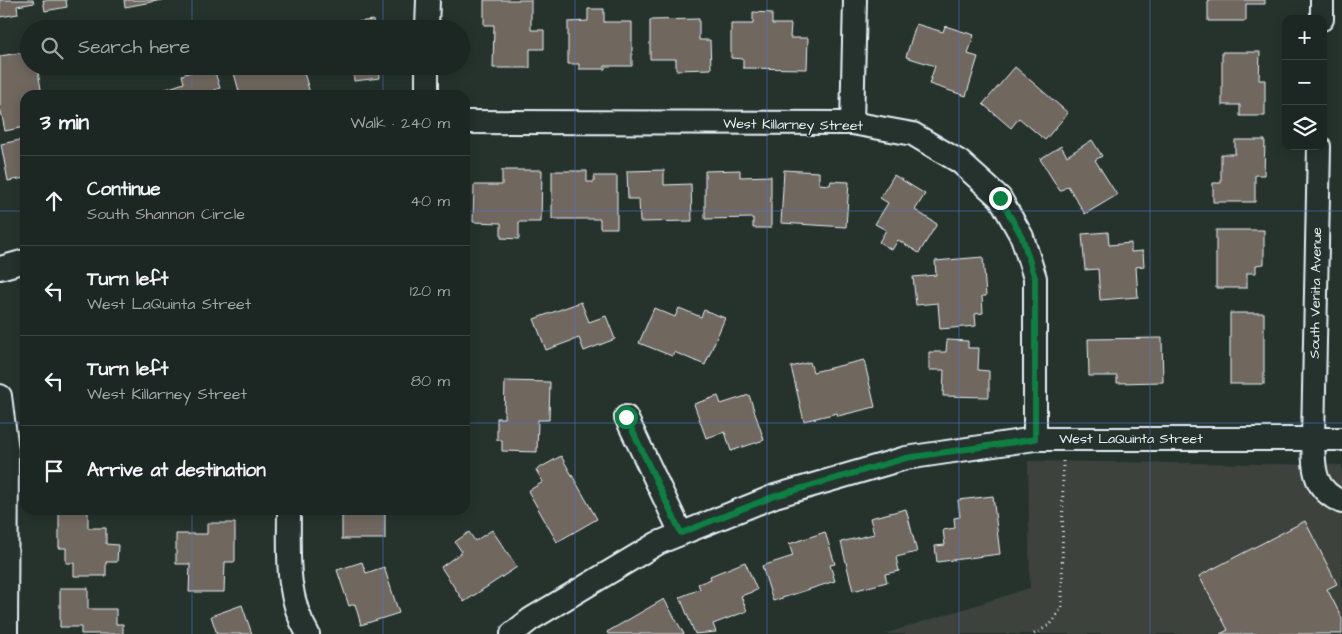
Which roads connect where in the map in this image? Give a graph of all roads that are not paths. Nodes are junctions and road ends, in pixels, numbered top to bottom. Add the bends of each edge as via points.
1 (428, 0) edge
2 (855, 0) edge
3 (1322, 0) edge
4 (1322, 15) edge
5 (427, 20) edge
6 (427, 75) edge
7 (427, 90) edge
8 (470, 122) edge
9 (852, 123) junction
10 (1319, 150) edge
11 (20, 262) edge
12 (0, 268) edge
13 (0, 396) edge
14 (626, 417) dead end
15 (1035, 439) junction
16 (1313, 439) junction
17 (1342, 439) edge
18 (1342, 502) edge
19 (289, 515) edge
20 (681, 533) junction
21 (6, 634) edge
22 (308, 634) edge
23 (512, 634) edge

1 - 5 street
2 - 9 street
3 - 4 street
6 - 7 street
8 - 9 street, West Killarney Street
9 - 15 street, West Killarney Street via 913,134 960,162 1000,198 1022,237 1035,278
10 - 16 street, South Venita Avenue
11 - 12 street
13 - 21 street via 7,451
14 - 20 street
15 - 16 street, West LaQuinta Street
15 - 20 street, West LaQuinta Street via 906,458 775,496
16 - 17 street, West LaQuinta Street
16 - 18 street, South Venita Avenue via 1315,478 1330,496
19 - 22 street via 289,570 294,604
20 - 23 street, West LaQuinta Street via 658,542

